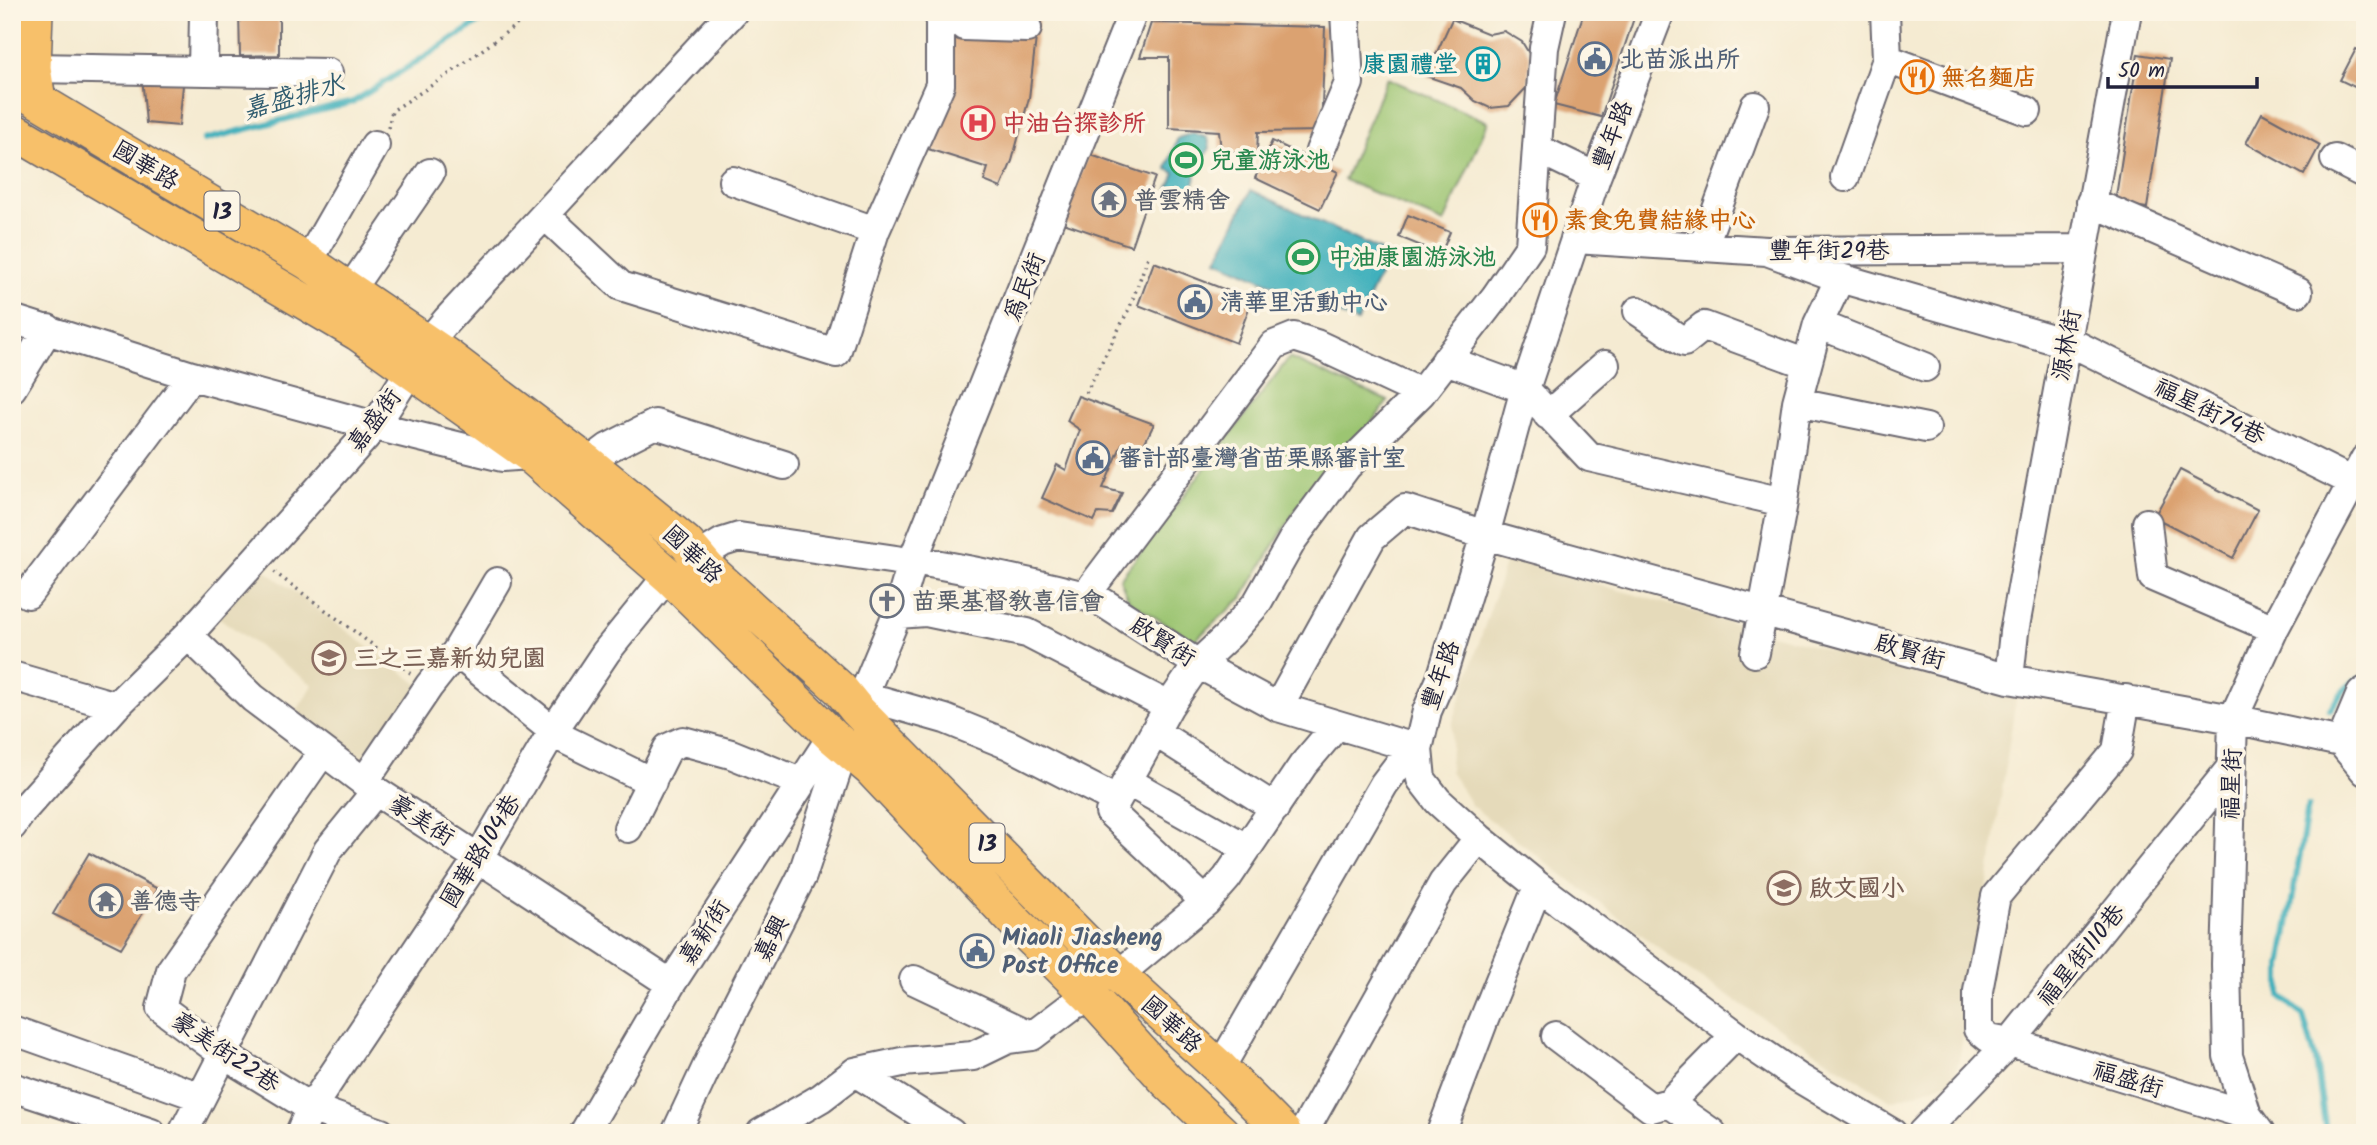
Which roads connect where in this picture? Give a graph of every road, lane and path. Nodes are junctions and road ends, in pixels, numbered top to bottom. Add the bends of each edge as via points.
1 (35, 12) edge
2 (204, 12) edge
3 (534, 12) edge
4 (733, 12) edge
5 (1133, 12) edge
6 (1345, 12) edge
7 (1552, 12) edge
8 (1660, 12) edge
9 (1885, 12) edge
10 (2124, 12) edge
11 (972, 19) edge
12 (1027, 28) dead end
13 (1887, 59) junction
14 (203, 71) junction
15 (328, 74) dead end
16 (28, 85) edge
17 (1755, 106) dead end
18 (2027, 111) dead end
19 (12, 131) edge
20 (375, 145) joint
21 (1538, 149) junction
22 (1320, 151) dead end
23 (2334, 159) dead end
24 (430, 173) dead end
25 (2365, 174) edge
26 (1596, 177) junction
27 (1845, 177) dead end
28 (733, 181) dead end
29 (2091, 202) junction
30 (546, 216) junction
31 (875, 231) junction
32 (1575, 239) junction
33 (1703, 247) junction
34 (2083, 249) junction
35 (1767, 251) junction
36 (1148, 257) dead end
37 (308, 262) junction
38 (1840, 278) junction
39 (350, 290) junction
40 (2298, 292) dead end
41 (1637, 311) dead end
42 (12, 319) edge
43 (1818, 324) junction
44 (48, 329) junction
45 (2066, 342) junction
46 (419, 357) junction
47 (1446, 360) junction
48 (1807, 364) junction
49 (1605, 365) dead end
50 (1925, 367) dead end
51 (192, 376) junction
52 (12, 388) edge
53 (1525, 388) junction
54 (1086, 393) dead end
55 (1420, 393) junction
56 (1797, 402) junction
57 (1548, 415) junction
58 (375, 426) junction
59 (1926, 428) dead end
60 (530, 455) junction
61 (588, 463) junction
62 (784, 465) dead end
63 (2361, 476) edge
64 (1783, 502) junction
65 (2147, 523) dead end
66 (1485, 535) junction
67 (698, 556) junction
68 (256, 558) junction
69 (913, 560) junction
70 (670, 577) junction
71 (497, 582) dead end
72 (28, 594) dead end
73 (1085, 596) junction
74 (1764, 611) junction
75 (897, 614) junction
76 (2274, 629) junction
77 (188, 635) junction
78 (456, 652) junction
79 (1755, 653) dead end
80 (1198, 664) junction
81 (12, 676) edge
82 (2009, 679) junction
83 (429, 686) junction
84 (2365, 691) edge
85 (2126, 699) junction
86 (116, 706) junction
87 (1170, 706) junction
88 (1278, 706) junction
89 (857, 710) junction
90 (2233, 719) junction
91 (1337, 725) junction
92 (552, 731) junction
93 (1155, 732) junction
94 (832, 736) junction
95 (2341, 742) junction
96 (1418, 749) junction
97 (323, 751) junction
98 (2230, 769) junction
99 (2365, 771) edge
100 (652, 782) junction
101 (800, 782) junction
102 (370, 786) junction
103 (1121, 791) junction
104 (1275, 808) junction
105 (12, 826) edge
106 (628, 828) dead end
107 (1479, 838) junction
108 (1246, 848) junction
109 (479, 857) junction
110 (1538, 886) junction
111 (1206, 902) junction
112 (1118, 975) junction
113 (914, 980) dead end
114 (671, 984) junction
115 (1091, 997) junction
116 (12, 1030) edge
117 (1032, 1035) junction
118 (1736, 1035) junction
119 (1556, 1036) dead end
120 (2010, 1042) junction
121 (223, 1054) junction
122 (1220, 1068) junction
123 (855, 1072) junction
124 (12, 1087) edge
125 (201, 1097) junction
126 (1669, 1103) junction
127 (305, 1120) edge
128 (2253, 1124) edge
129 (151, 1133) edge
130 (183, 1133) edge
131 (381, 1133) edge
132 (584, 1133) edge
133 (676, 1133) edge
134 (761, 1133) edge
135 (951, 1133) edge
136 (1222, 1133) edge
137 (1284, 1133) edge
138 (1303, 1133) edge
139 (1441, 1133) edge
140 (1712, 1133) edge
141 (1892, 1133) edge
142 (1922, 1133) edge

1 - 16 main road
2 - 14 street
3 - 20 path via 392,111 387,133
4 - 30 street, 嘉盛街
5 - 69 street, 為民街
6 - 22 street via 1349,83
7 - 21 street via 1544,48
8 - 26 street, 豐年路
9 - 13 street
10 - 29 street, 源林街
11 - 12 street
11 - 31 street
13 - 18 street
13 - 27 street
14 - 15 street
14 - 16 street
16 - 37 main road, 國華路 / 13
17 - 33 street
19 - 46 main road, 國華路 / 13 via 358,333
20 - 37 street
21 - 26 street
21 - 47 street via 1530,246
23 - 25 street
24 - 39 street
26 - 32 street, 豐年路
28 - 31 street
29 - 34 street, 源林街
29 - 40 street
30 - 31 street via 621,286 835,353
30 - 46 street, 嘉盛街
32 - 33 street, 豐年街29巷
32 - 53 street, 豐年路
33 - 35 street, 豐年街29巷
34 - 35 street, 豐年街29巷
34 - 45 street, 源林街
35 - 38 street, 福星街74巷
36 - 54 path via 1130,306
37 - 39 main road, 國華路 / 13
38 - 43 street
38 - 45 street, 福星街74巷
39 - 46 main road, 國華路 / 13
41 - 48 street via 1684,342 1704,326
42 - 44 street
43 - 48 street
43 - 50 street
44 - 51 street
44 - 52 street
45 - 63 street, 福星街74巷
45 - 82 street, 源林街
46 - 58 street, 嘉盛街
46 - 60 main road, 國華路 / 13
46 - 61 main road, 國華路 / 13
47 - 53 street
47 - 55 street
48 - 56 street
49 - 57 street
51 - 58 street
51 - 72 street
53 - 57 street
53 - 66 street, 豐年路
55 - 73 street via 1316,344 1294,337 1275,345
55 - 80 street via 1347,466 1293,540 1257,603
56 - 59 street
56 - 64 street
57 - 64 street via 1588,457
58 - 60 street via 502,457
58 - 68 street, 嘉盛街
60 - 70 main road, 國華路 / 13
61 - 62 street via 655,424
61 - 67 main road, 國華路 / 13
63 - 76 street, 福星街
64 - 74 street
65 - 76 street via 2153,577
66 - 74 street, 啟賢街
66 - 88 street, 啟賢街 via 1405,509 1372,537
66 - 96 street, 豐年路
67 - 69 street, 啟賢街 via 739,537
67 - 70 main road
67 - 89 main road, 國華路 / 13
68 - 77 street, 嘉盛街
68 - 83 path
69 - 73 street, 啟賢街
69 - 75 street, 為民街
70 - 92 street, 國華路104巷 via 607,652
70 - 94 main road, 國華路 / 13
71 - 78 street
73 - 80 street, 啟賢街 via 1099,600
74 - 79 street
74 - 82 street, 啟賢街
75 - 87 street via 926,612 1027,633
75 - 89 street, 為民街
76 - 90 street, 福星街
77 - 86 street, 嘉盛街
77 - 97 street, 豪美街 via 253,698
78 - 83 street
78 - 92 street
80 - 87 street
80 - 88 street, 啟賢街
81 - 86 street
82 - 85 street, 啟賢街
83 - 102 street
84 - 95 street
85 - 90 street, 啟賢街
85 - 120 street, 福盛街 via 2117,751 1996,896 1978,991 1978,1029 1989,1038
86 - 105 street, 嘉盛街
87 - 93 street
88 - 91 street, 啟賢街
89 - 94 main road
89 - 103 street via 882,701 945,719
89 - 112 main road, 國華路 / 13
90 - 95 street, 啟賢街
90 - 98 street, 福星街
91 - 96 street, 啟賢街
91 - 104 street
92 - 100 street
92 - 109 street, 國華路104巷
93 - 103 street
93 - 104 street
94 - 101 street, 嘉新街
94 - 115 main road, 國華路 / 13 via 871,769
94 - 133 street, 嘉興 via 838,767 802,876
95 - 99 street
96 - 107 street, 豐年路 via 1422,779
96 - 122 street via 1384,784
97 - 102 street, 豪美街
97 - 121 street, 豪美街22巷 via 171,970 161,1008
98 - 120 street, 福星街110巷
98 - 128 street, 福星街 via 2228,1055
100 - 101 street via 668,748 683,741 731,754
100 - 106 street
101 - 114 street, 嘉新街
102 - 109 street, 豪美街
102 - 121 street via 328,850
103 - 108 street
103 - 111 street via 1110,811
104 - 108 street
107 - 110 street, 豐年路
107 - 138 street via 1443,883
108 - 111 street
109 - 114 street, 豪美街
109 - 127 street, 國華路104巷
110 - 118 street, 豐年路
110 - 139 street
111 - 112 street
112 - 115 main road
112 - 122 main road, 國華路 / 13
113 - 117 street
114 - 132 street, 嘉新街
115 - 117 street
115 - 136 main road, 國華路 / 13 via 1167,1081
116 - 125 street
117 - 123 street via 1008,1039 973,1056 902,1062
118 - 126 street
118 - 141 street, 豐年路
119 - 126 street via 1651,1108
120 - 128 street, 福盛街
120 - 142 street, 福星街110巷
121 - 125 street
121 - 127 street, 豪美街22巷
122 - 137 main road, 國華路 / 13
123 - 134 street
123 - 135 street
124 - 129 street
125 - 130 street
126 - 140 street
127 - 131 street, 豪美街22巷

